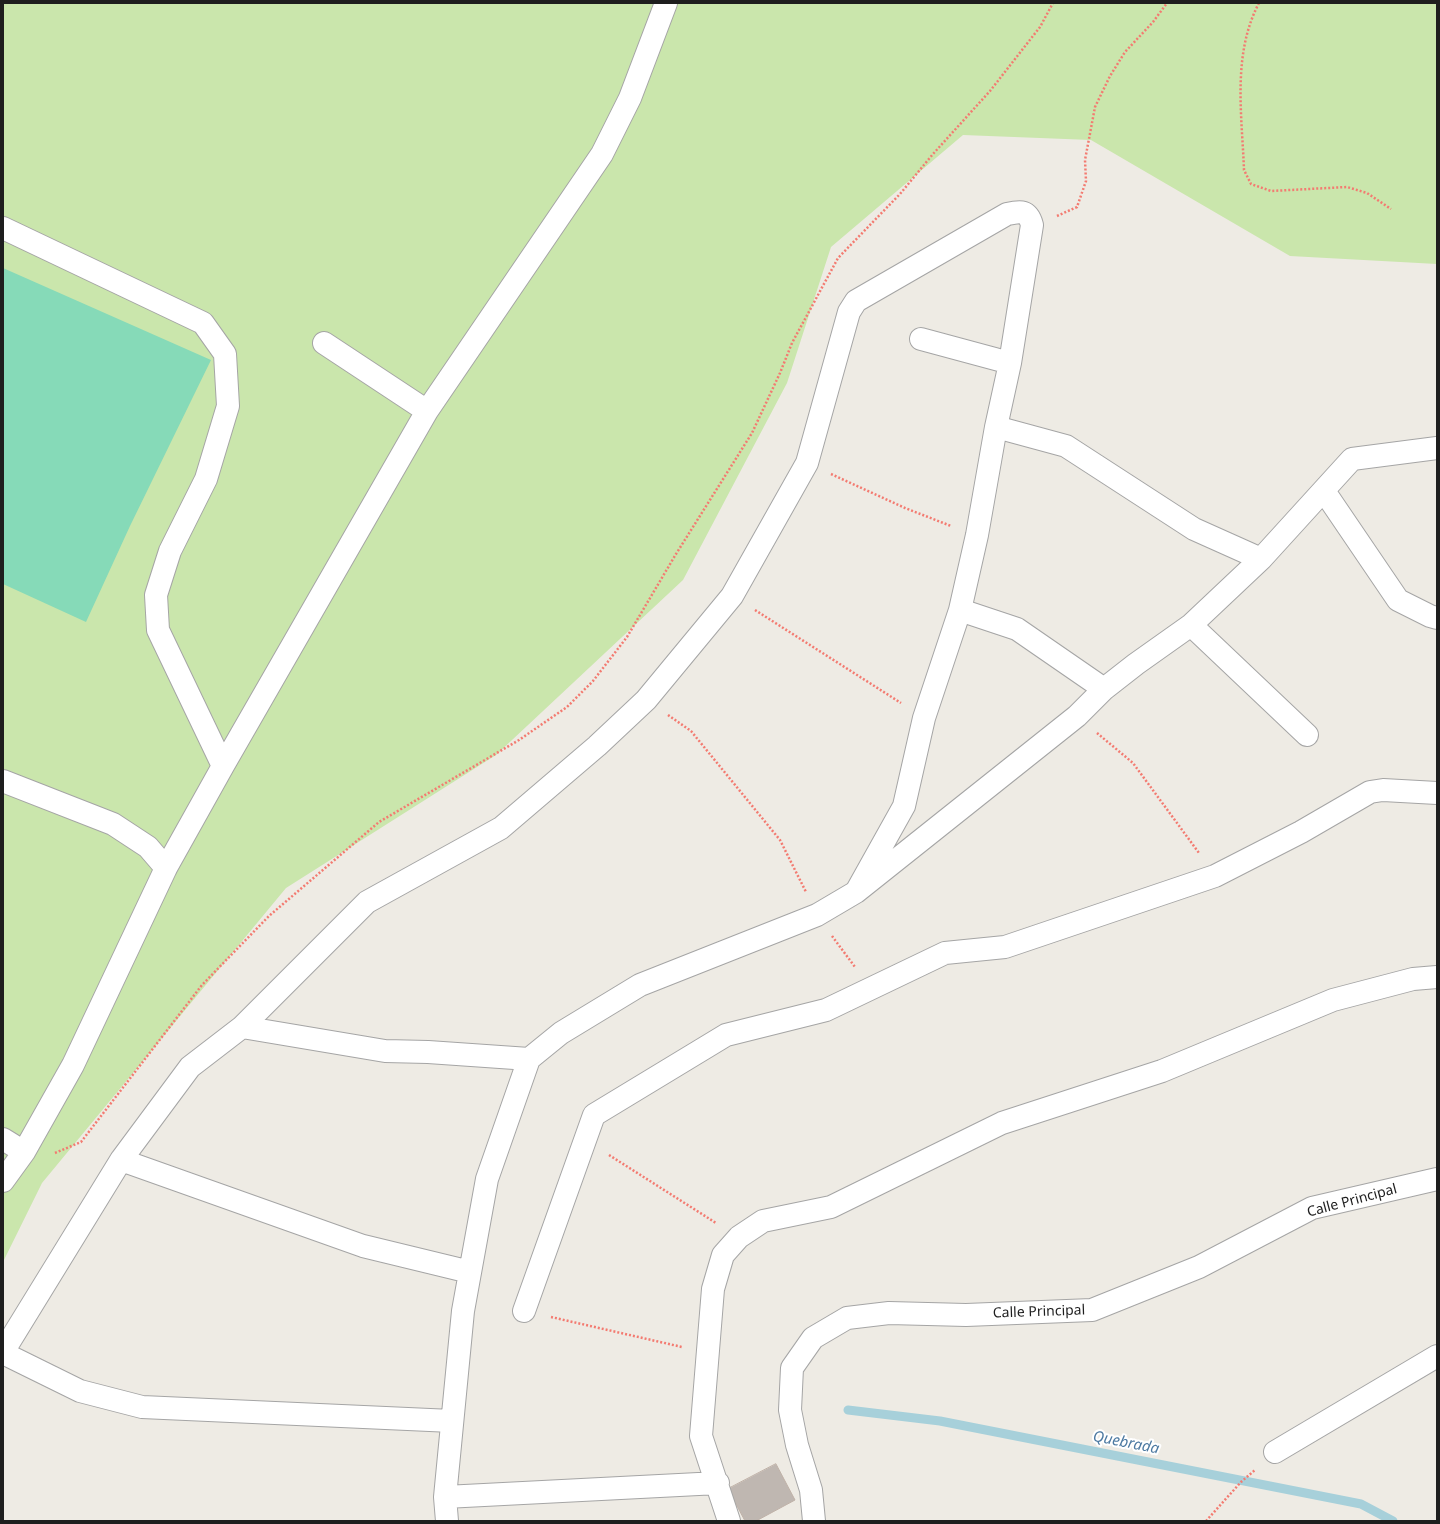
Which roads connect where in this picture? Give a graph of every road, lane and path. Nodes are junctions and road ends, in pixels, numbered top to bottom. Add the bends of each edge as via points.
1 (666, 3) edge
2 (1053, 3) edge
3 (1167, 3) edge
4 (1259, 3) edge
5 (1391, 209) dead end
6 (1032, 225) junction
7 (3, 228) edge
8 (921, 340) dead end
9 (324, 343) dead end
10 (1010, 363) junction
11 (427, 411) junction
12 (996, 427) junction
13 (1437, 448) edge
14 (807, 463) junction
15 (1324, 491) junction
16 (977, 535) junction
17 (1261, 559) junction
18 (732, 596) junction
19 (960, 610) junction
20 (1437, 618) edge
21 (1191, 625) junction
22 (1104, 689) junction
23 (646, 700) junction
24 (1076, 716) junction
25 (924, 718) junction
26 (1307, 735) dead end
27 (223, 766) junction
28 (3, 782) edge
29 (1437, 793) edge
30 (166, 868) junction
31 (1215, 876) junction
32 (856, 892) junction
33 (817, 915) junction
34 (1437, 977) edge
35 (871, 988) junction
36 (242, 1027) junction
37 (529, 1059) junction
38 (3, 1139) edge
39 (585, 1139) junction
40 (24, 1152) junction
41 (121, 1160) junction
42 (1437, 1179) edge
43 (3, 1181) edge
44 (740, 1237) junction
45 (470, 1272) junction
46 (524, 1311) joint
47 (3, 1353) edge
48 (708, 1353) junction
49 (1437, 1356) edge
50 (452, 1422) junction
51 (1275, 1452) joint
52 (718, 1483) junction
53 (445, 1497) junction
54 (447, 1521) edge
55 (729, 1521) edge
56 (814, 1521) edge
57 (1206, 1521) edge

1 - 11 street via 630,98 602,154
2 - 40 path via 1040,27 990,91 900,194 838,258 792,343 752,433 627,638 593,681 567,707 519,740 379,822 269,916 202,985 81,1142 53,1154
3 - 6 path via 1125,52 1095,107 1085,160 1086,180 1077,207
4 - 5 path via 1251,17 1241,65 1244,170 1251,184 1271,191 1347,187 1367,193
6 - 10 street
6 - 14 street via 1026,213 1020,211 1007,214 856,301 849,312
7 - 27 street via 203,322 225,354 228,406 206,479 170,551 156,595 158,630
8 - 10 street
9 - 11 street
10 - 12 street
11 - 27 street
12 - 16 street
12 - 17 street via 1066,446 1194,529
13 - 15 street via 1352,460
14 - 16 path via 905,508
14 - 18 street
15 - 17 street
15 - 20 street via 1398,600
16 - 19 street
17 - 21 street
18 - 23 street
18 - 25 path via 848,667
19 - 22 street via 1017,629
19 - 25 street
21 - 22 street
21 - 26 street
22 - 24 street
23 - 33 path via 692,732 780,840
23 - 36 street via 597,746 501,828 367,902
24 - 31 path via 1133,763
24 - 32 street
25 - 32 street via 904,806
27 - 30 street
28 - 30 street via 113,824 148,847
29 - 31 street via 1383,790 1370,792 1301,832
30 - 40 street via 73,1065
31 - 35 street via 1005,946 945,953
32 - 33 street
33 - 35 path
33 - 37 street via 640,985 561,1033
34 - 44 street via 1413,978 1333,1000 1162,1071 1002,1123 831,1208 763,1221
35 - 39 street via 826,1010 726,1035 594,1115
36 - 37 street via 385,1051
36 - 41 street via 190,1067
37 - 45 street via 487,1179
38 - 40 street
39 - 44 path
39 - 46 street
40 - 43 street
41 - 45 street via 363,1246
41 - 47 street
42 - 56 street, Calle Principal via 1312,1208 1199,1267 1092,1310 966,1315 889,1313 847,1318 813,1338 792,1368 790,1410 797,1445 811,1490
44 - 48 street via 723,1255 713,1289
45 - 50 street via 463,1311
46 - 48 path
47 - 50 street via 80,1391 142,1407
48 - 52 street via 701,1436
49 - 51 street
50 - 53 street
51 - 57 path via 1241,1482
52 - 53 street
52 - 55 street
53 - 54 street

